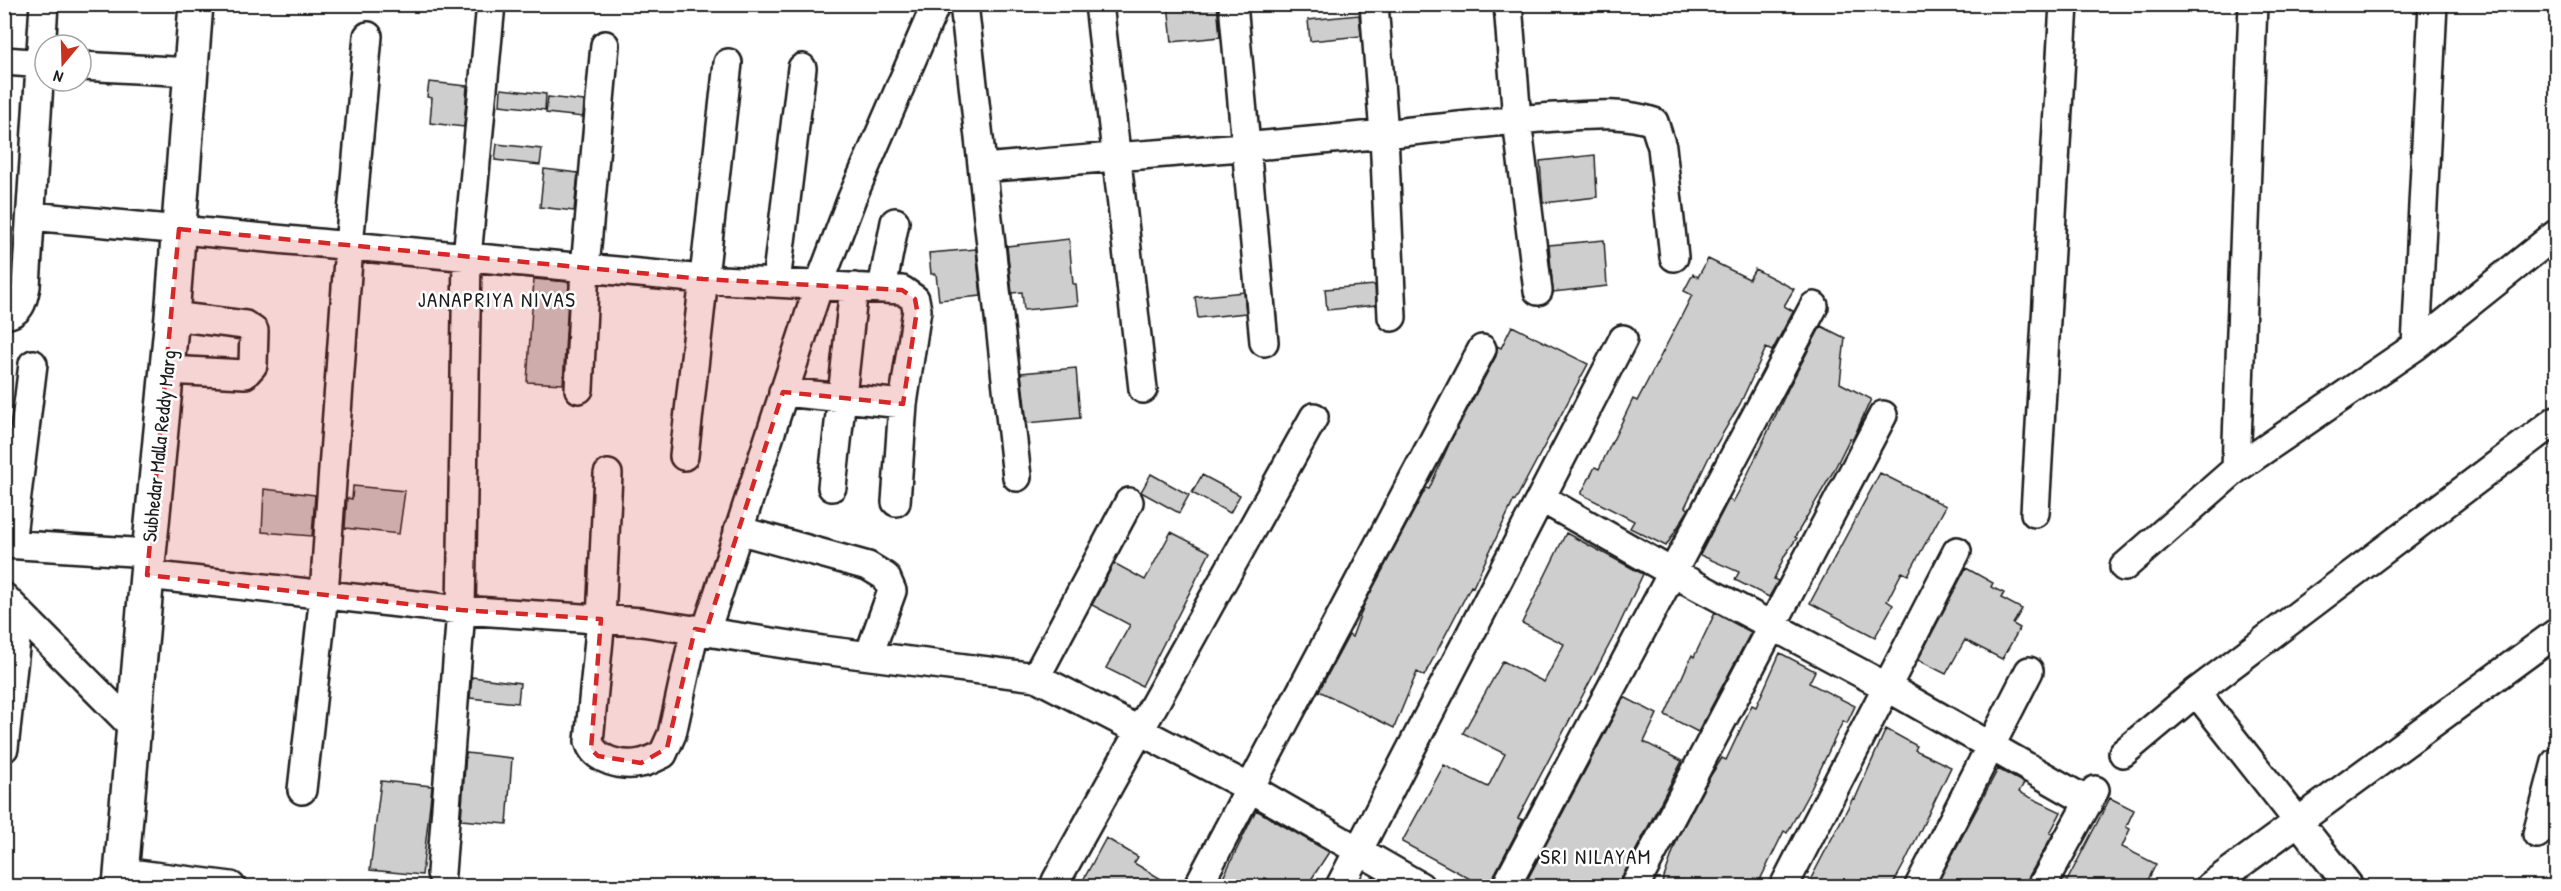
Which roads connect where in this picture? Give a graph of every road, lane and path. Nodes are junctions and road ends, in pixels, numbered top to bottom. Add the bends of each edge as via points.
1 (44, 4) edge
2 (196, 4) edge
3 (491, 4) edge
4 (936, 4) edge
5 (964, 4) edge
6 (1099, 4) edge
7 (1233, 4) edge
8 (1374, 4) edge
9 (1508, 4) edge
10 (2064, 4) edge
11 (2253, 4) edge
12 (2433, 4) edge
13 (44, 33) edge
14 (368, 36) dead end
15 (605, 45) dead end
16 (4, 61) edge
17 (33, 62) edge
18 (728, 63) dead end
19 (93, 67) edge
20 (802, 68) dead end
21 (191, 72) junction
22 (41, 93) edge
23 (1517, 120) junction
24 (1384, 134) junction
25 (1246, 148) junction
26 (1117, 156) junction
27 (983, 168) junction
28 (31, 216) junction
29 (895, 222) dead end
30 (179, 229) junction
31 (2556, 234) edge
32 (348, 246) junction
33 (467, 257) junction
34 (1674, 257) dead end
35 (585, 268) junction
36 (703, 279) junction
37 (777, 283) junction
38 (819, 285) junction
39 (854, 286) junction
40 (882, 288) junction
41 (1538, 291) dead end
42 (1814, 306) dead end
43 (4, 315) edge
44 (172, 316) junction
45 (1392, 316) dead end
46 (1623, 339) dead end
47 (1264, 342) dead end
48 (2416, 346) junction
49 (1482, 349) dead end
50 (33, 364) dead end
51 (167, 370) junction
52 (579, 389) dead end
53 (1143, 389) dead end
54 (783, 392) junction
55 (842, 398) junction
56 (903, 404) junction
57 (1883, 415) dead end
58 (1314, 417) dead end
59 (2556, 420) edge
60 (684, 456) dead end
61 (2236, 469) junction
62 (609, 474) dead end
63 (1017, 477) dead end
64 (832, 487) dead end
65 (1541, 498) junction
66 (896, 502) dead end
67 (1129, 502) dead end
68 (2035, 513) dead end
69 (738, 530) junction
70 (8, 544) edge
71 (1957, 551) dead end
72 (148, 564) junction
73 (2124, 567) dead end
74 (1672, 573) junction
75 (324, 594) junction
76 (12, 604) edge
77 (461, 610) junction
78 (601, 619) junction
79 (1772, 626) junction
80 (700, 630) junction
81 (2556, 633) edge
82 (869, 655) junction
83 (2029, 671) dead end
84 (1036, 677) junction
85 (1887, 687) junction
86 (2196, 692) junction
87 (134, 728) junction
88 (1139, 730) junction
89 (1989, 747) junction
90 (4, 748) edge
91 (2123, 753) dead end
92 (2556, 762) edge
93 (1250, 788) junction
94 (302, 790) dead end
95 (2299, 821) junction
96 (2537, 834) dead end
97 (1358, 852) junction
98 (441, 873) dead end
99 (121, 879) edge
100 (1056, 881) dead end
101 (231, 886) edge
102 (1198, 886) edge
103 (1340, 886) edge
104 (1420, 886) edge
105 (1506, 886) edge
106 (1635, 886) edge
107 (1784, 886) edge
108 (1919, 886) edge
109 (2042, 886) edge
110 (2210, 886) edge
111 (2349, 886) edge

1 - 13 street
2 - 21 main road, Subhedar Malla Reddy Marg
3 - 33 street
4 - 38 street
5 - 27 street
6 - 26 street
7 - 25 street
8 - 24 street
9 - 23 street
10 - 68 street
11 - 61 street
12 - 48 street
14 - 32 street
15 - 35 street
16 - 17 street
18 - 36 street
19 - 21 street
20 - 37 street
21 - 30 main road, Subhedar Malla Reddy Marg
22 - 28 street
23 - 24 street
23 - 34 street via 1613,113 1654,122 1662,147
23 - 41 street
24 - 25 street
24 - 45 street
25 - 26 street
25 - 47 street
26 - 27 street
26 - 53 street
27 - 63 street
28 - 30 street
28 - 43 street via 21,306
29 - 40 street
30 - 32 street
30 - 44 main road, Subhedar Malla Reddy Marg
31 - 48 street
32 - 33 street
32 - 75 street
33 - 35 street
33 - 77 street
35 - 36 street
35 - 52 street
36 - 37 street
36 - 60 street
37 - 38 street
38 - 39 street
38 - 54 street
39 - 40 street
39 - 55 street
40 - 56 street via 902,290 915,299 917,310
42 - 74 street
44 - 51 main road, Subhedar Malla Reddy Marg
44 - 51 street via 245,325 254,331 253,365 245,374
46 - 65 street
48 - 61 street
49 - 93 street
50 - 70 street
51 - 72 main road, Subhedar Malla Reddy Marg
54 - 55 street
54 - 69 street
55 - 56 street
55 - 64 street
56 - 66 street
57 - 79 street
58 - 88 street
59 - 86 street
61 - 73 street
62 - 78 street
65 - 74 street
65 - 97 street
67 - 84 street
69 - 80 street
69 - 82 street via 868,566 886,577 892,591
70 - 72 street
71 - 85 street
72 - 75 street
72 - 87 main road, Subhedar Malla Reddy Marg
74 - 79 street
74 - 105 street
75 - 77 street
75 - 94 street
76 - 87 street
76 - 90 street
77 - 78 street
77 - 98 street
78 - 80 street
78 - 80 street via 591,749 598,756 621,763 641,763 663,754 667,748
79 - 85 street
79 - 106 street
80 - 82 street
81 - 95 street
82 - 84 street
83 - 89 street
84 - 88 street
85 - 89 street
85 - 107 street
86 - 91 street
86 - 95 street
87 - 99 main road, Subhedar Malla Reddy Marg
88 - 93 street
88 - 100 street
89 - 108 street
89 - 109 street via 2092,796
92 - 96 street
93 - 97 street
93 - 102 street
95 - 110 street
95 - 111 street
97 - 103 street
97 - 104 street
99 - 101 street

